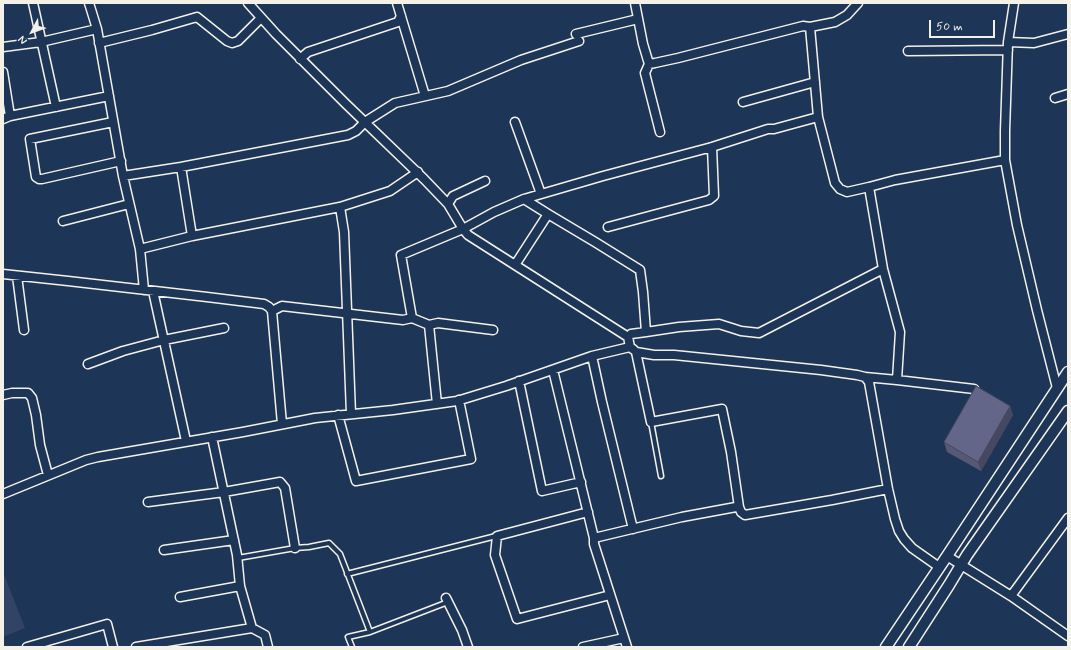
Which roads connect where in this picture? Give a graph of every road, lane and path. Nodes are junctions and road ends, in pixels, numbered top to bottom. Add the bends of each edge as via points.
1 (33, 3) edge
2 (89, 3) edge
3 (248, 3) edge
4 (397, 3) edge
5 (635, 3) edge
6 (858, 3) edge
7 (1014, 3) edge
8 (401, 16) junction
9 (261, 18) junction
10 (638, 18) junction
11 (810, 27) junction
12 (97, 29) junction
13 (1068, 34) edge
14 (41, 42) junction
15 (99, 43) junction
16 (1008, 46) junction
17 (3, 47) edge
18 (908, 50) dead end
19 (300, 59) junction
20 (649, 64) junction
21 (3, 72) edge
22 (815, 82) junction
23 (1068, 94) edge
24 (109, 96) junction
25 (425, 96) junction
26 (1055, 98) dead end
27 (743, 102) dead end
28 (56, 107) junction
29 (818, 116) junction
30 (7, 117) edge
31 (113, 122) junction
32 (366, 122) junction
33 (516, 122) dead end
34 (660, 132) dead end
35 (712, 147) junction
36 (1005, 160) junction
37 (121, 162) junction
38 (181, 167) junction
39 (418, 172) junction
40 (123, 176) junction
41 (485, 181) dead end
42 (868, 187) junction
43 (541, 194) junction
44 (524, 199) junction
45 (129, 204) junction
46 (448, 204) junction
47 (340, 207) junction
48 (548, 214) junction
49 (63, 221) dead end
50 (608, 227) dead end
51 (462, 229) junction
52 (192, 236) junction
53 (140, 249) junction
54 (515, 265) junction
55 (883, 269) junction
56 (3, 272) edge
57 (17, 276) junction
58 (144, 290) junction
59 (153, 291) junction
60 (272, 311) junction
61 (347, 314) junction
62 (412, 318) junction
63 (429, 325) junction
64 (224, 328) dead end
65 (24, 330) dead end
66 (493, 330) dead end
67 (646, 332) junction
68 (628, 337) junction
69 (164, 340) junction
70 (633, 349) junction
71 (592, 356) junction
72 (88, 364) dead end
73 (553, 370) junction
74 (1068, 372) edge
75 (865, 377) junction
76 (897, 380) junction
77 (519, 381) junction
78 (1057, 388) junction
79 (974, 389) edge
80 (3, 395) edge
81 (459, 400) junction
82 (437, 404) junction
83 (1068, 411) edge
84 (350, 414) junction
85 (338, 415) junction
86 (651, 422) junction
87 (282, 424) junction
88 (212, 437) junction
89 (186, 441) junction
90 (48, 475) junction
91 (661, 476) dead end
92 (580, 482) junction
93 (888, 489) junction
94 (224, 492) junction
95 (3, 494) edge
96 (148, 502) dead end
97 (739, 507) junction
98 (588, 512) junction
99 (1068, 518) edge
100 (633, 529) junction
101 (497, 536) junction
102 (594, 538) junction
103 (234, 540) junction
104 (295, 548) junction
105 (164, 550) dead end
106 (947, 556) junction
107 (237, 558) junction
108 (962, 564) junction
109 (939, 568) junction
110 (347, 574) junction
111 (240, 586) junction
112 (610, 595) junction
113 (1011, 596) junction
114 (180, 597) dead end
115 (447, 600) joint
116 (252, 628) junction
117 (370, 632) junction
118 (1068, 636) edge
119 (624, 638) junction
120 (27, 647) edge
121 (113, 647) edge
122 (136, 647) edge
123 (268, 647) edge
124 (352, 647) edge
125 (468, 647) edge
126 (583, 647) edge
127 (627, 647) edge
128 (886, 647) edge
129 (909, 647) edge

1 - 14 street
2 - 12 street
3 - 9 street
4 - 8 street
5 - 10 street
6 - 11 street via 847,15 835,22
7 - 16 street
8 - 19 street via 398,22 308,52
8 - 25 street
9 - 15 street via 238,41 232,43 197,17
9 - 19 street
10 - 20 street
10 - 25 street via 578,38 448,91
11 - 20 street via 802,26
11 - 22 street
12 - 14 street
12 - 15 street
13 - 16 street via 1034,43
14 - 17 street
14 - 28 street
15 - 24 street
16 - 18 street
16 - 36 street
19 - 32 street
20 - 34 street via 645,73
21 - 30 street
22 - 27 street
22 - 29 street
23 - 26 street
24 - 28 street
24 - 31 street
25 - 32 street via 395,103
28 - 30 street
29 - 35 street
29 - 42 street via 835,183 847,192
31 - 37 street
31 - 37 street via 30,139 36,177 42,179
32 - 38 street via 348,135
32 - 39 street
33 - 43 street
35 - 43 street
35 - 50 street via 714,196 709,200
36 - 42 street
36 - 78 street via 1017,225
37 - 40 street
38 - 40 street
38 - 52 street
39 - 46 street
39 - 47 street via 390,191
40 - 45 street
41 - 46 street via 453,196
42 - 55 street
43 - 44 street
44 - 48 street
44 - 51 street
45 - 49 street
45 - 53 street
46 - 51 street
47 - 52 street
47 - 61 street via 344,232
48 - 54 street
48 - 67 street via 640,270
51 - 54 street
51 - 62 street via 401,254
52 - 53 street
53 - 58 street
54 - 68 street
55 - 67 street via 759,333 719,324
55 - 76 street via 900,332
56 - 57 street
57 - 58 street
57 - 65 street
58 - 59 street
59 - 60 street via 264,304
59 - 69 street
60 - 61 street via 282,306
60 - 87 street
61 - 62 street via 403,320
61 - 84 street
62 - 63 street
63 - 66 street via 438,323
63 - 82 street
64 - 69 street
67 - 68 street via 631,334
68 - 70 street
69 - 72 street
69 - 89 street
70 - 71 street
70 - 75 street via 654,355 821,370
70 - 86 street
71 - 73 street
71 - 100 street
73 - 77 street
73 - 92 street
74 - 78 street
75 - 76 street
75 - 93 street via 869,382 872,396
76 - 79 street
77 - 81 street
77 - 92 street via 542,491
78 - 106 street
80 - 90 street via 28,393 32,398
81 - 82 street
81 - 85 street via 471,459 356,481
82 - 84 street
83 - 108 street
84 - 85 street
85 - 87 street
86 - 91 lane
86 - 97 street via 722,409
87 - 88 street
88 - 89 street
88 - 94 street
89 - 90 street via 98,457
90 - 95 street
92 - 98 street
93 - 97 street via 745,515
93 - 109 street via 895,519 904,540
94 - 96 street
94 - 103 street
94 - 104 street via 280,482 285,488
97 - 100 street
98 - 101 street
98 - 102 street
99 - 113 street
100 - 102 street
101 - 110 lane
101 - 112 street via 496,555 517,619
102 - 112 street
103 - 105 street
103 - 107 street
104 - 107 lane
104 - 110 lane via 329,543 340,554
106 - 108 street
106 - 109 street
107 - 111 street
108 - 113 street
108 - 129 street
109 - 128 street
110 - 117 lane
111 - 114 street
111 - 116 street
112 - 119 street
113 - 118 street
115 - 117 lane
115 - 125 street
116 - 122 street
116 - 123 street via 265,635
117 - 124 lane via 348,637
119 - 126 street
119 - 127 street
120 - 121 street via 107,624

